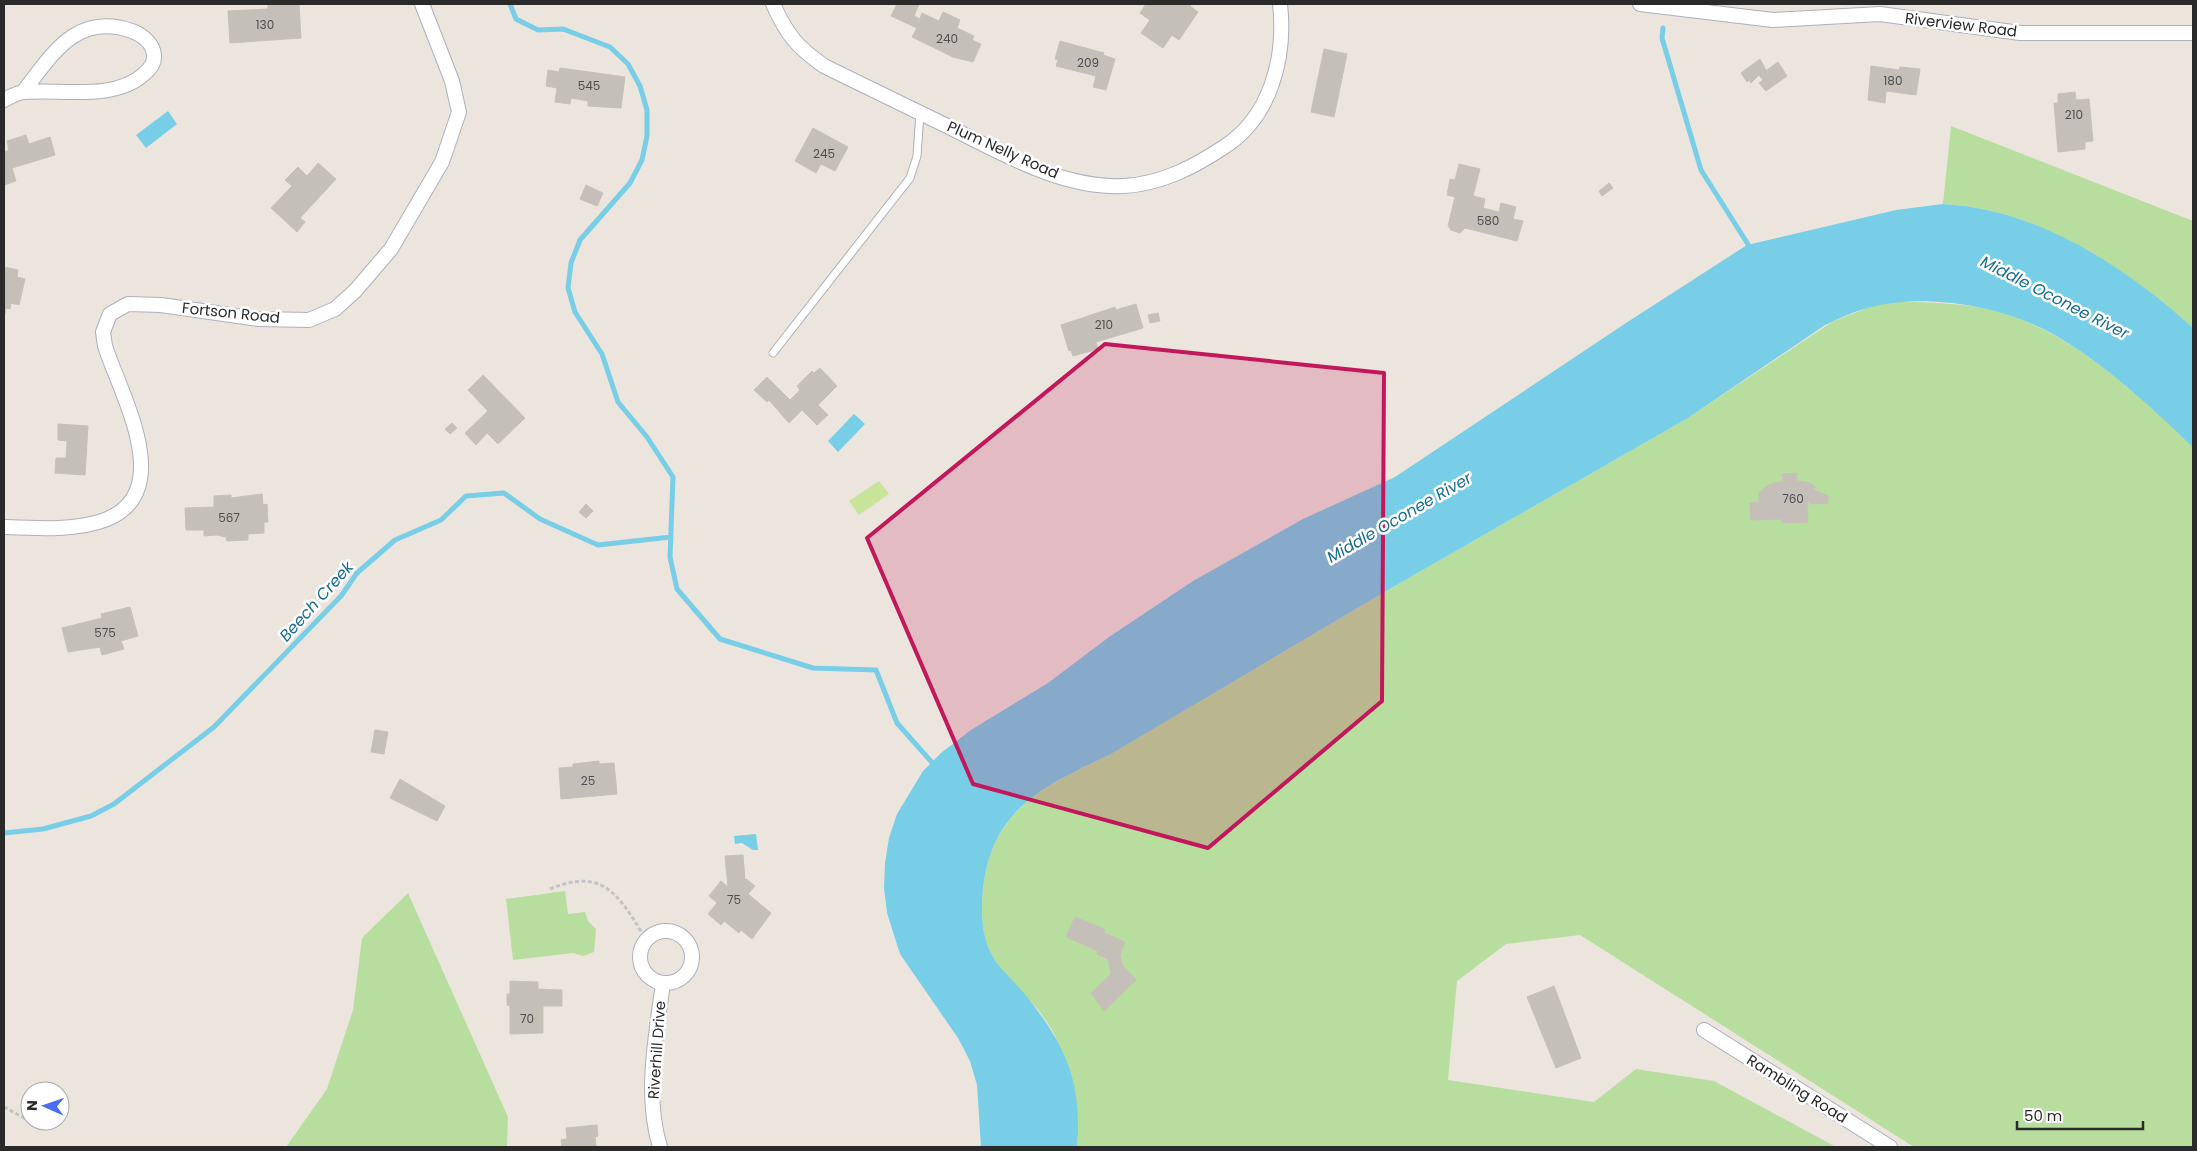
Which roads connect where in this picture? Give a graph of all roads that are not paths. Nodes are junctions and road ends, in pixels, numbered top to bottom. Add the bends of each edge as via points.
1 (422, 4) edge
2 (773, 4) edge
3 (1280, 4) edge
4 (1640, 4) edge
5 (1881, 9) edge
6 (2193, 33) edge
7 (23, 92) junction
8 (4, 100) edge
9 (920, 113) junction
10 (773, 353) dead end
11 (4, 528) edge
12 (662, 983) dead end
13 (1704, 1030) dead end
14 (660, 1147) edge
15 (1890, 1147) edge

1 - 11 street, Fortson Road via 452,81 459,112 442,162 391,249 335,309 309,320 258,319 144,304 128,304 110,314 103,332 105,346 137,436 142,465 138,492 122,513 86,526
2 - 9 street, Plum Nelly Road via 798,47 824,66
3 - 9 street, Plum Nelly Road via 1279,64 1266,101 1241,136 1201,162 1168,177 1126,186 1081,182 1038,169
4 - 5 street, Riverview Road via 1773,20
5 - 6 street, Riverview Road via 2020,33
7 - 7 street via 117,88 138,79 151,67 154,56 152,44 138,33 119,26 93,26 73,34 49,58
7 - 8 street
9 - 10 lane via 917,156 910,178
12 - 14 street, Riverhill Drive via 653,1071 653,1114
13 - 15 street, Rambling Road

